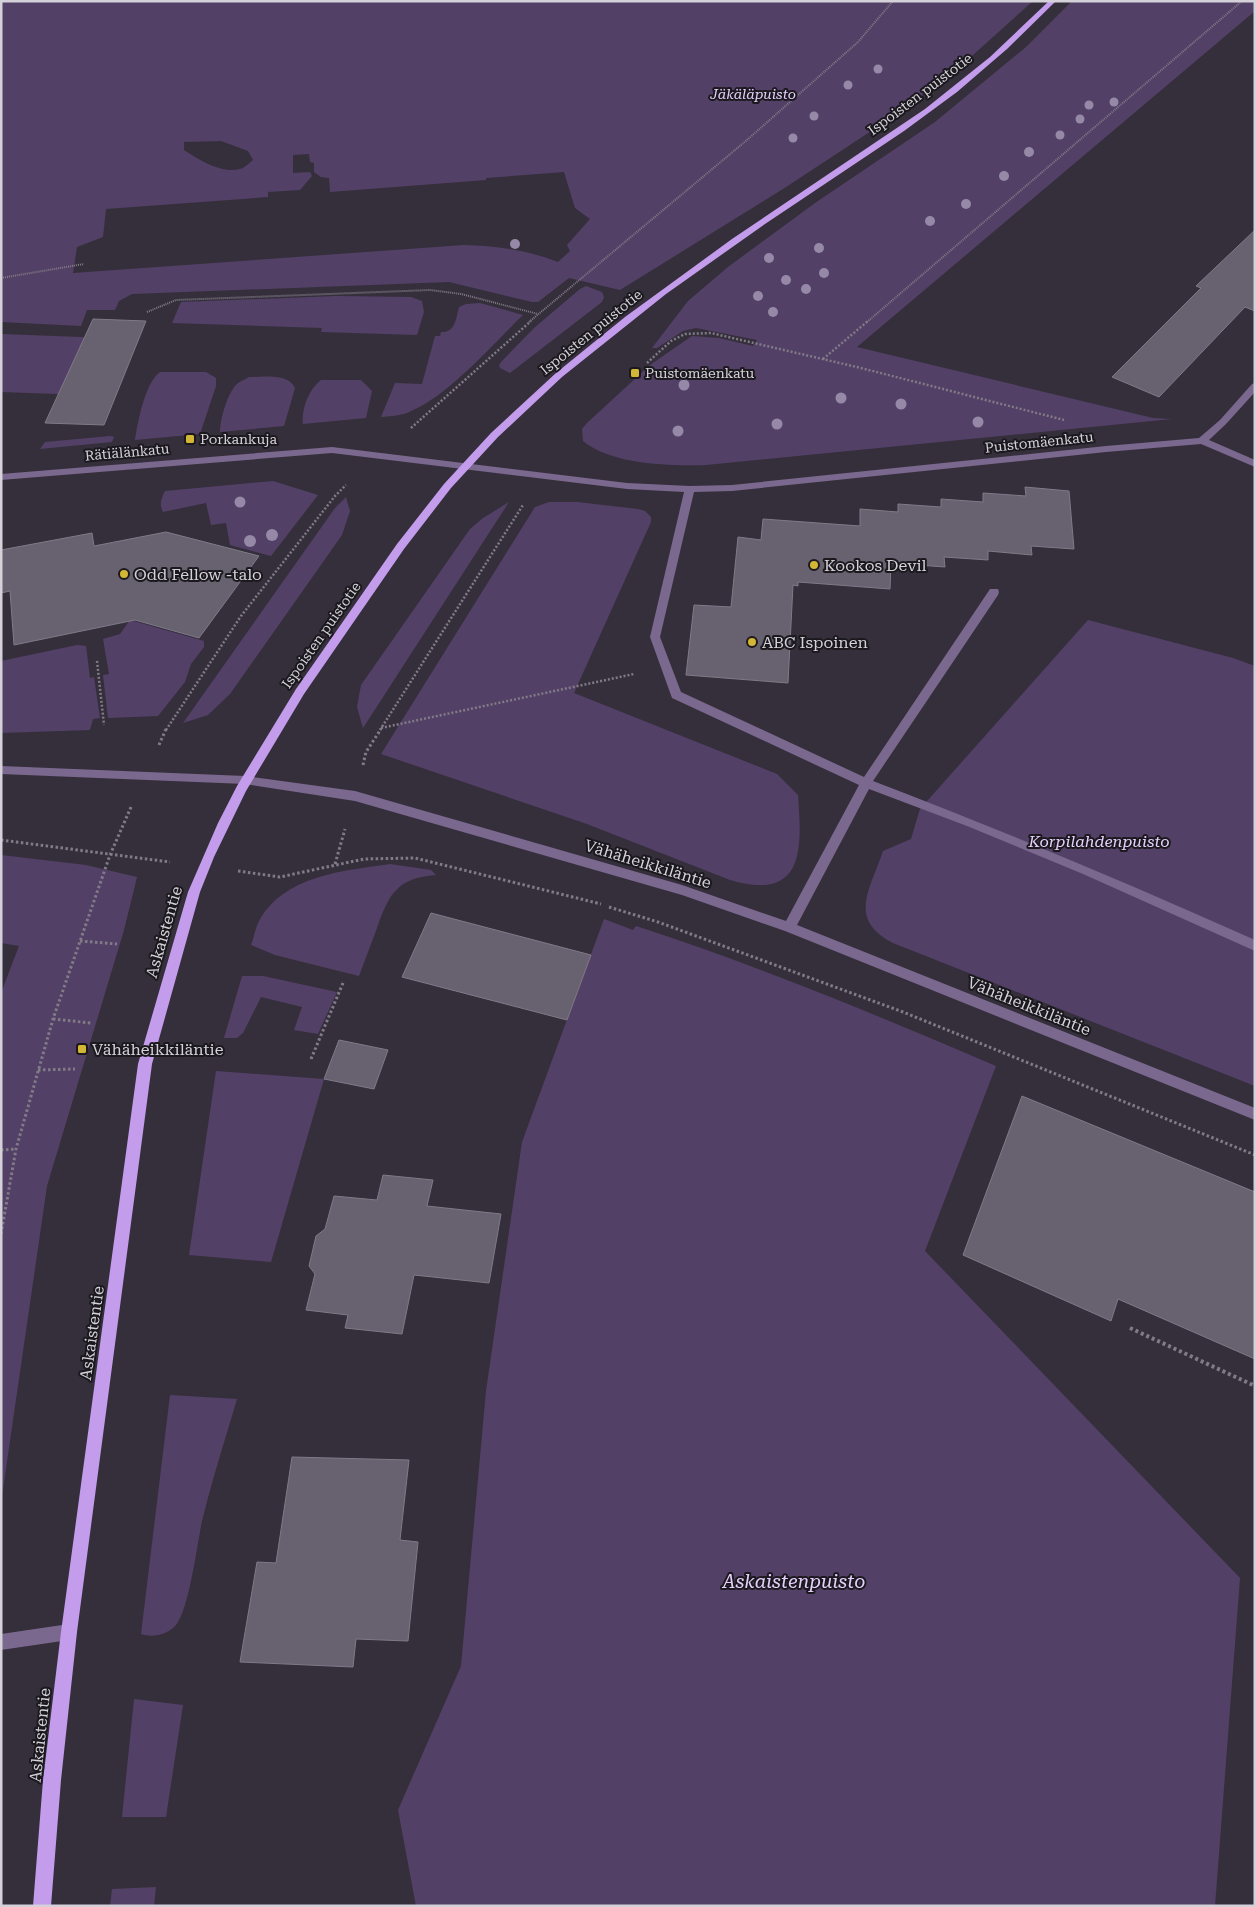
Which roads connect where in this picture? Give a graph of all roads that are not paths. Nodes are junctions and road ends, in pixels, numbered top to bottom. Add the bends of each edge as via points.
1 (1052, 1) edge
2 (1255, 386) edge
3 (1202, 441) junction
4 (1255, 464) edge
5 (464, 467) junction
6 (1, 477) edge
7 (690, 489) junction
8 (994, 592) dead end
9 (1, 770) edge
10 (245, 780) junction
11 (866, 783) junction
12 (788, 927) junction
13 (1255, 946) edge
14 (1255, 1114) edge
15 (69, 1632) junction
16 (1, 1642) edge
17 (42, 1906) edge

1 - 5 main road, Ispoisten puistotie via 1004,48 954,90 736,240 600,342
2 - 3 street
3 - 4 street, Puistomäenkatu
3 - 7 street, Puistomäenkatu via 732,488
5 - 6 street, Rätiälänkatu via 332,450
5 - 7 street, Puistomäenkatu via 627,486
5 - 10 main road, Ispoisten puistotie via 424,513 317,664
7 - 11 street via 655,637 676,695
8 - 11 street
9 - 10 street, Vähäheikkiläntie
10 - 12 street, Vähäheikkiläntie via 355,796 682,890
10 - 15 main road, Askaistentie via 194,892 145,1064
11 - 12 street
11 - 13 street via 1078,867
12 - 14 street, Vähäheikkiläntie
15 - 16 street
15 - 17 main road, Askaistentie

